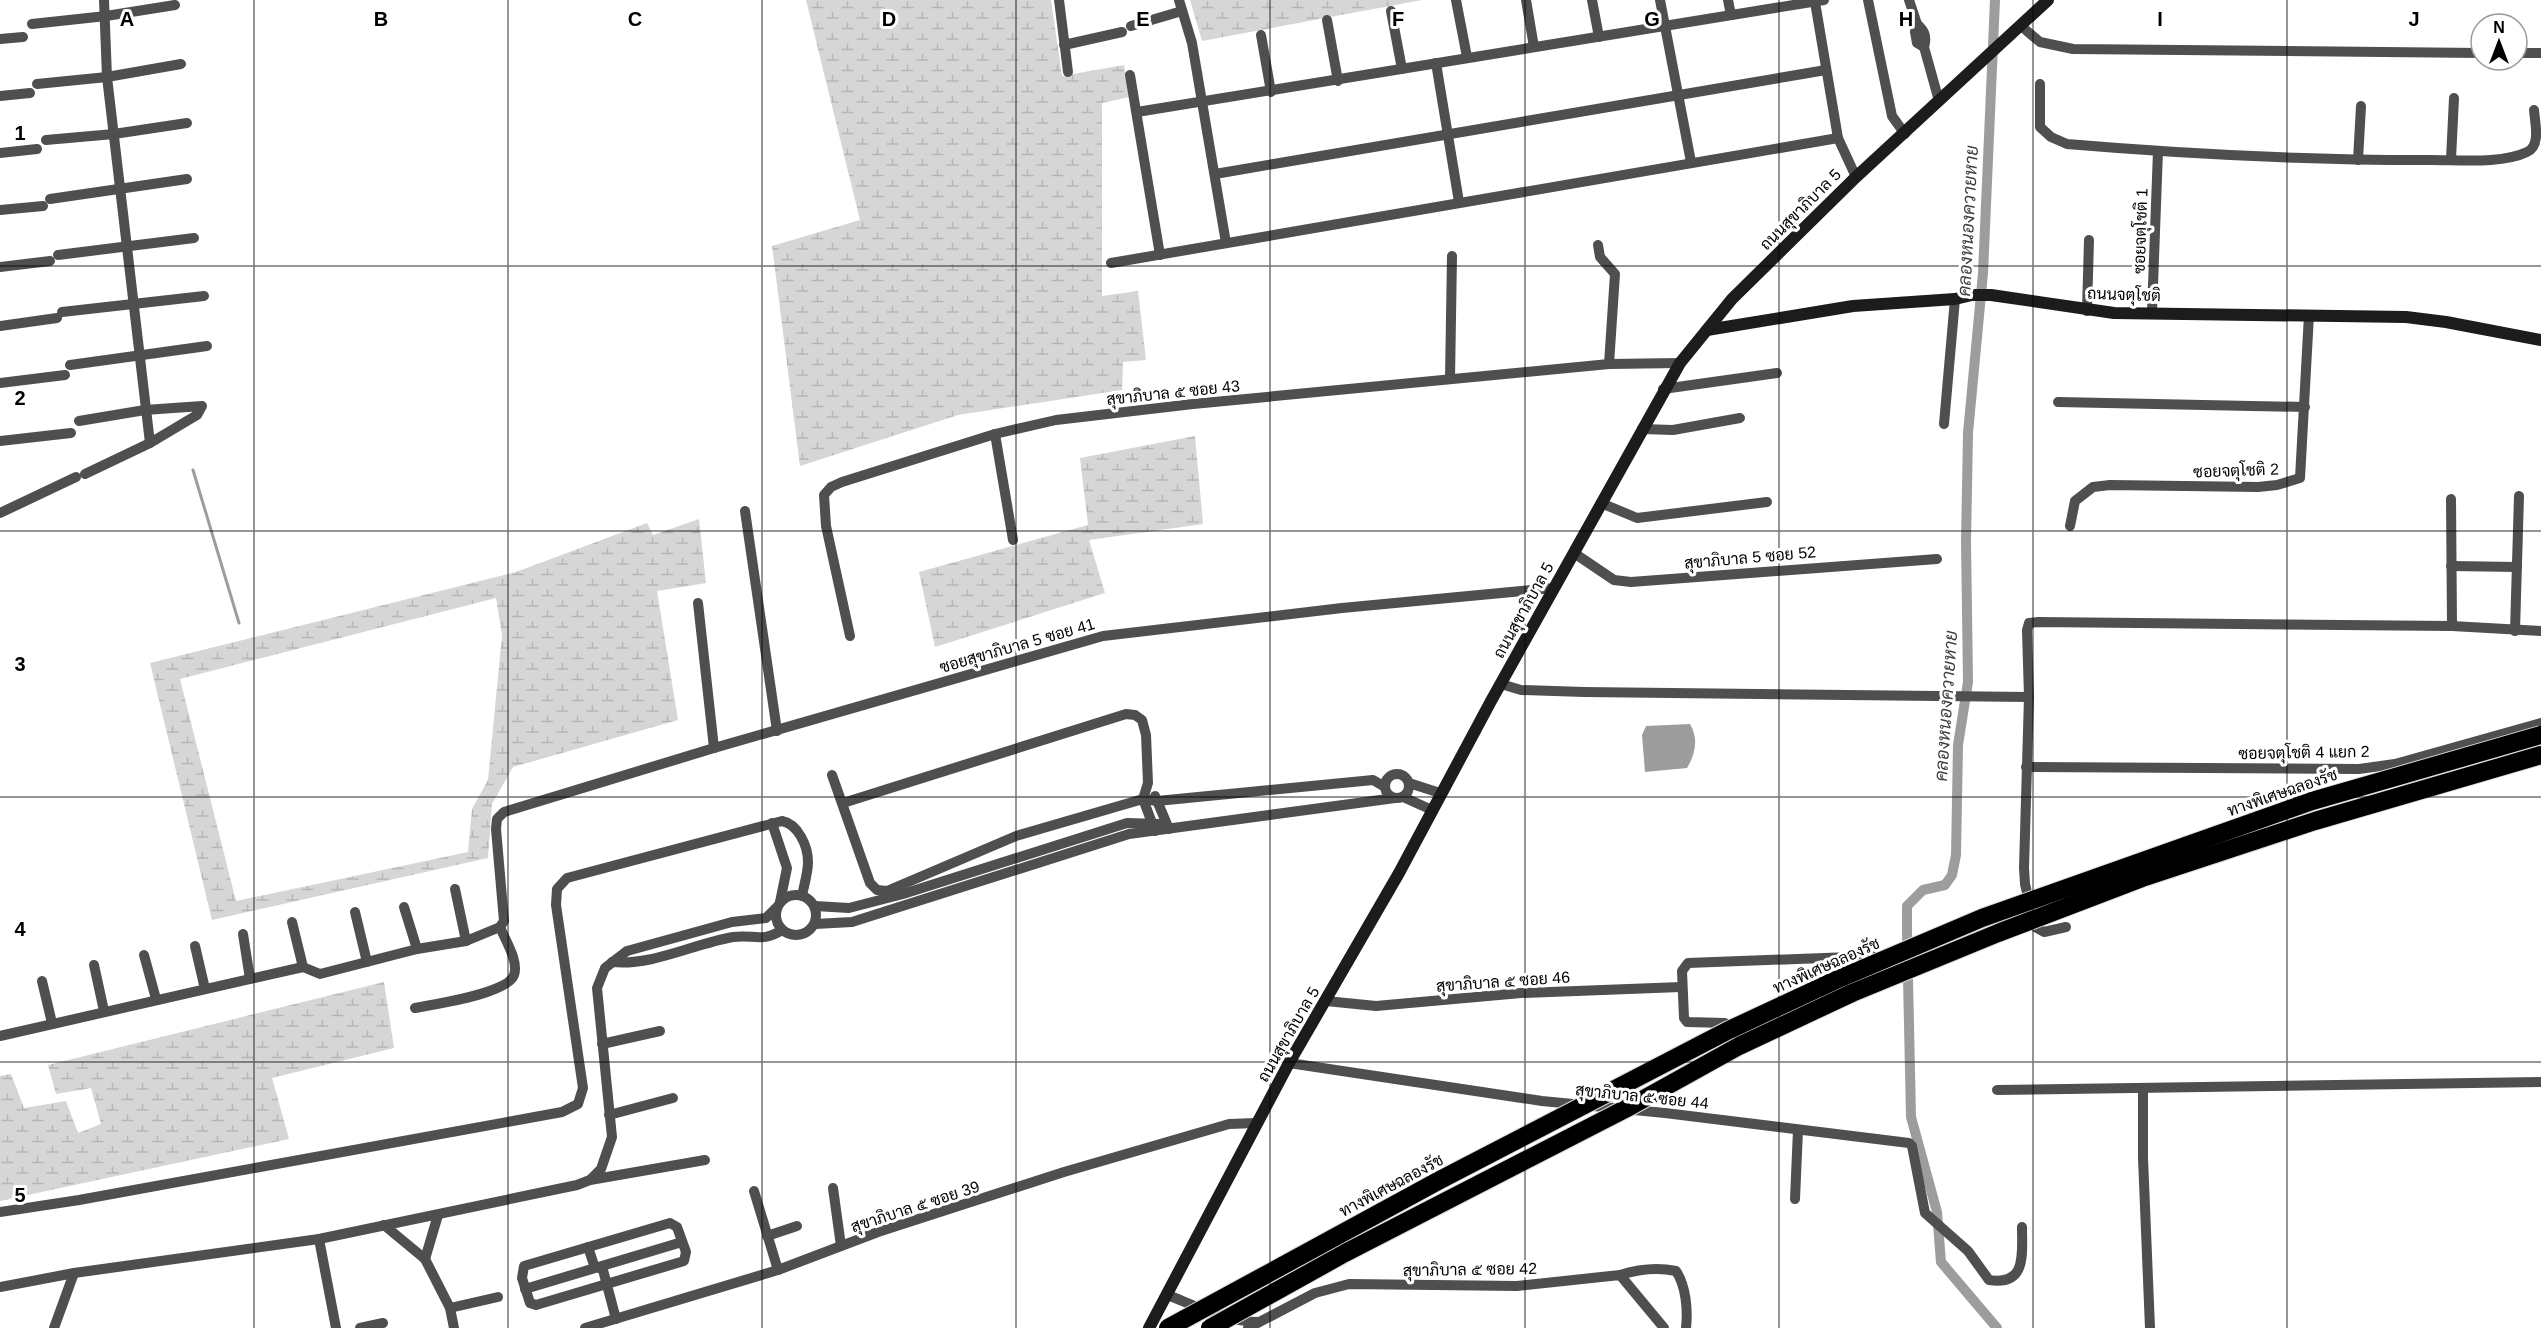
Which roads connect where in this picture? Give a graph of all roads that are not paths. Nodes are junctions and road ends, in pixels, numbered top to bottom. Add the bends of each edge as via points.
1 (104, 0) edge
2 (1059, 0) edge
3 (1456, 0) edge
4 (1526, 0) edge
5 (1592, 0) edge
6 (1660, 0) edge
7 (1728, 0) edge
8 (1869, 0) edge
9 (1909, 0) edge
10 (2048, 0) edge
11 (1820, 1) edge
12 (175, 5) dead end
13 (1181, 5) edge
14 (1391, 11) dead end
15 (1731, 15) junction
16 (106, 16) junction
17 (1327, 20) dead end
18 (32, 24) dead end
19 (1665, 26) junction
20 (2021, 26) junction
21 (1261, 35) dead end
22 (23, 37) dead end
23 (1599, 37) junction
24 (0, 39) edge
25 (1065, 45) junction
26 (1534, 46) junction
27 (2469, 53) edge
28 (1467, 57) junction
29 (1436, 63) junction
30 (181, 64) dead end
31 (1402, 69) junction
32 (1827, 70) junction
33 (1068, 72) dead end
34 (1130, 75) dead end
35 (107, 76) junction
36 (1338, 81) junction
37 (2040, 84) dead end
38 (1271, 92) junction
39 (1679, 95) junction
40 (0, 96) edge
41 (2454, 98) dead end
42 (1203, 101) junction
43 (1939, 101) junction
44 (2361, 106) dead end
45 (2534, 110) dead end
46 (1137, 112) junction
47 (187, 123) dead end
48 (114, 134) junction
49 (1905, 134) junction
50 (1448, 135) junction
51 (1838, 138) junction
52 (46, 140) dead end
53 (38, 149) dead end
54 (2158, 151) junction
55 (0, 153) edge
56 (2451, 159) junction
57 (2358, 160) junction
58 (1691, 162) junction
59 (1215, 174) junction
60 (1856, 177) junction
61 (187, 179) dead end
62 (120, 189) junction
63 (1459, 202) junction
64 (0, 210) edge
65 (194, 238) dead end
66 (2090, 240) dead end
67 (1226, 243) junction
68 (1598, 244) dead end
69 (128, 246) junction
70 (1160, 255) junction
71 (1452, 256) dead end
72 (1111, 263) dead end
73 (0, 267) edge
74 (204, 296) dead end
75 (1955, 299) junction
76 (133, 303) junction
77 (2087, 311) junction
78 (2152, 312) junction
79 (2309, 315) junction
80 (0, 326) edge
81 (1707, 330) junction
82 (2541, 340) edge
83 (207, 346) dead end
84 (139, 355) junction
85 (1680, 363) junction
86 (1609, 364) junction
87 (1777, 373) dead end
88 (1450, 379) junction
89 (0, 383) edge
90 (1663, 389) junction
91 (2058, 402) dead end
92 (2305, 407) junction
93 (145, 410) junction
94 (1740, 418) dead end
95 (79, 421) dead end
96 (1944, 424) dead end
97 (1642, 429) junction
98 (71, 433) dead end
99 (995, 434) junction
100 (0, 441) edge
101 (150, 443) junction
102 (2519, 496) dead end
103 (2451, 499) dead end
104 (1601, 502) junction
105 (1767, 502) dead end
106 (745, 511) dead end
107 (0, 512) edge
108 (2070, 526) dead end
109 (1013, 540) dead end
110 (1574, 553) junction
111 (1937, 558) dead end
112 (2451, 566) junction
113 (2517, 567) junction
114 (1554, 588) junction
115 (698, 603) dead end
116 (2452, 626) junction
117 (2515, 631) junction
118 (2541, 631) edge
119 (850, 636) dead end
120 (1501, 684) junction
121 (2029, 697) junction
122 (2541, 723) edge
123 (777, 731) junction
124 (2541, 735) edge
125 (714, 748) junction
126 (2541, 754) edge
127 (2026, 767) junction
128 (832, 775) dead end
129 (1148, 783) junction
130 (1408, 783) junction
131 (1385, 787) junction
132 (1440, 793) junction
133 (1399, 797) junction
134 (1143, 799) junction
135 (1157, 801) junction
136 (843, 803) junction
137 (1432, 810) junction
138 (772, 823) junction
139 (1168, 826) junction
140 (1154, 827) junction
141 (455, 890) dead end
142 (802, 896) junction
143 (779, 905) junction
144 (815, 906) junction
145 (404, 907) dead end
146 (355, 912) dead end
147 (292, 922) dead end
148 (732, 922) junction
149 (815, 924) junction
150 (500, 927) junction
151 (2066, 927) dead end
152 (782, 930) junction
153 (243, 933) dead end
154 (682, 935) junction
155 (735, 937) junction
156 (466, 940) junction
157 (195, 946) dead end
158 (417, 949) junction
159 (687, 950) junction
160 (144, 955) dead end
161 (1876, 956) dead end
162 (367, 962) junction
163 (612, 962) junction
164 (94, 965) dead end
165 (303, 967) junction
166 (250, 979) junction
167 (42, 981) dead end
168 (1681, 987) junction
169 (205, 989) junction
170 (156, 999) junction
171 (1326, 1000) junction
172 (415, 1008) dead end
173 (104, 1011) junction
174 (52, 1023) junction
175 (1725, 1023) dead end
176 (660, 1030) dead end
177 (0, 1036) edge
178 (602, 1044) junction
179 (1289, 1063) junction
180 (2541, 1082) edge
181 (2143, 1088) junction
182 (1997, 1090) dead end
183 (673, 1098) dead end
184 (609, 1115) junction
185 (1256, 1123) junction
186 (1798, 1130) junction
187 (705, 1161) dead end
188 (590, 1180) junction
189 (833, 1188) dead end
190 (754, 1191) dead end
191 (1795, 1199) dead end
192 (0, 1212) edge
193 (438, 1215) junction
194 (384, 1225) junction
195 (797, 1226) dead end
196 (2022, 1227) dead end
197 (767, 1236) junction
198 (319, 1239) junction
199 (682, 1242) junction
200 (841, 1246) junction
201 (588, 1247) junction
202 (425, 1259) junction
203 (597, 1267) junction
204 (778, 1270) junction
205 (74, 1273) junction
206 (1620, 1275) junction
207 (606, 1284) junction
208 (0, 1287) edge
209 (525, 1289) junction
210 (1168, 1295) junction
211 (498, 1297) dead end
212 (450, 1308) junction
213 (616, 1319) junction
214 (1259, 1322) junction
215 (382, 1323) dead end
216 (54, 1328) edge
217 (336, 1328) edge
218 (360, 1328) edge
219 (454, 1328) edge
220 (585, 1328) edge
221 (1149, 1328) edge
222 (1168, 1328) edge
223 (1210, 1328) edge
224 (1248, 1328) edge
225 (1664, 1328) edge
226 (1686, 1328) edge
227 (2150, 1328) edge

1 - 16 street
2 - 25 street
3 - 28 street
4 - 26 street
5 - 23 street
6 - 19 street
7 - 15 street
8 - 49 street via 1892,116
9 - 43 street via 1917,24 1924,30 1924,47
10 - 20 main road, ถนนสุขาภิบาล 5
11 - 15 street
11 - 32 street
12 - 16 street
13 - 25 street via 1126,29
13 - 42 street
14 - 31 street
15 - 19 street
16 - 18 street
16 - 35 street
17 - 36 street
19 - 23 street
19 - 39 street
20 - 27 street via 2040,42 2073,49
20 - 43 main road, ถนนสุขาภิบาล 5
21 - 38 street
22 - 24 street
23 - 26 street
25 - 33 street
26 - 28 street
28 - 29 street
29 - 31 street
29 - 50 street
30 - 35 street
31 - 36 street
32 - 39 street
32 - 51 street
34 - 46 street
35 - 40 street
35 - 48 street
36 - 38 street
37 - 54 street via 2040,126 2059,141
38 - 42 street
39 - 50 street
39 - 58 street
41 - 56 street
42 - 46 street
42 - 59 street
43 - 49 main road, ถนนสุขาภิบาล 5
44 - 57 street
45 - 56 street via 2536,138 2528,152 2495,159
46 - 70 street
47 - 48 street
48 - 52 street
48 - 62 street
49 - 60 main road, ถนนสุขาภิบาล 5
50 - 59 street
50 - 63 street
51 - 58 street
51 - 60 street
53 - 55 street
54 - 57 street
54 - 78 street, ซอยจตุโชติ 1
56 - 57 street
58 - 63 street
59 - 67 street
60 - 81 main road, ถนนสุขาภิบาล 5 via 1732,298
61 - 62 street
62 - 64 street
62 - 69 street
63 - 67 street
65 - 69 street
66 - 77 street
67 - 70 street
68 - 86 street via 1600,257 1615,274
69 - 73 street
69 - 76 street
70 - 72 street
71 - 88 street
74 - 76 street
75 - 77 main road, ถนนจตุโชติ via 1992,295
75 - 81 main road, ถนนจตุโชติ via 1853,306
75 - 96 street
76 - 80 street
76 - 84 street
77 - 78 main road, ถนนจตุโชติ
78 - 79 main road, ถนนจตุโชติ
79 - 82 main road, ถนนจตุโชติ via 2418,319
79 - 92 street, ซอยจตุโชติ 2
81 - 85 main road, ถนนสุขาภิบาล 5
83 - 84 street
84 - 89 street
84 - 93 street
85 - 86 street, สุขาภิบาล ๕ ซอย 43
85 - 90 main road, ถนนสุขาภิบาล 5
86 - 88 street, สุขาภิบาล ๕ ซอย 43
87 - 90 street
88 - 99 street, สุขาภิบาล ๕ ซอย 43 via 1056,420
90 - 97 main road, ถนนสุขาภิบาล 5
91 - 92 street
92 - 108 street, ซอยจตุโชติ 2 via 2300,478 2258,488 2093,487 2075,501
93 - 95 street
93 - 101 street
93 - 101 street via 202,406 197,415
94 - 97 street via 1673,430
97 - 104 main road, ถนนสุขาภิบาล 5
98 - 100 street
99 - 109 street
99 - 119 street, สุขาภิบาล ๕ ซอย 43 via 842,482 824,495 826,526
101 - 107 street
102 - 113 street
103 - 112 street
104 - 105 street via 1637,518
104 - 110 main road, ถนนสุขาภิบาล 5
106 - 123 street
110 - 111 street, สุขาภิบาล 5 ซอย 52 via 1614,580 1631,582
110 - 114 main road, ถนนสุขาภิบาล 5
112 - 113 street
112 - 116 street
113 - 117 street
114 - 120 main road, ถนนสุขาภิบาล 5
114 - 123 street, ซอยสุขาภิบาล 5 ซอย 41 via 1103,636
115 - 125 street
116 - 117 street
116 - 121 street via 2029,623
117 - 118 street
120 - 121 street via 1521,690 1574,692
120 - 132 main road, ถนนสุขาภิบาล 5
121 - 127 street
122 - 127 street, ซอยจตุโชติ 4 แยก 2 via 2395,764 2359,769
123 - 125 street, ซอยสุขาภิบาล 5 ซอย 41
124 - 222 highway, ทางพิเศษฉลองรัช, bridge via 2312,801 1982,918 1847,976 1729,1030 1438,1181
125 - 150 street, ซอยสุขาภิบาล 5 ซอย 41 via 504,812 497,819 496,829 504,921
126 - 223 highway, bridge via 2315,821 2142,878 1852,993 1739,1046
127 - 151 street via 2025,884 2035,927 2044,932
128 - 136 street
129 - 134 street
129 - 135 street
129 - 136 street via 1142,720 1126,714
130 - 131 street via 1401,775 1393,774
130 - 132 street
130 - 133 street via 1408,791
131 - 133 street via 1388,794
131 - 135 street via 1373,780
132 - 137 main road, ถนนสุขาภิบาล 5
133 - 137 street
133 - 139 street
134 - 135 street
134 - 136 street via 1016,836 888,891 877,890 870,883
134 - 140 street
135 - 139 street
137 - 171 main road, ถนนสุขาภิบาล 5
138 - 142 street via 791,823 798,830 808,862
138 - 143 street via 787,868
138 - 192 street via 567,878 557,889 556,905 583,1088 578,1104 562,1112
139 - 140 street
140 - 144 street via 1127,823 903,894 849,908
140 - 149 street via 852,922
141 - 156 street
142 - 143 street via 790,896
142 - 144 street
143 - 148 street via 766,918
143 - 152 street via 776,919
144 - 149 street
145 - 158 street
146 - 162 street
147 - 165 street
148 - 154 street
148 - 155 street
149 - 152 street via 803,935
150 - 156 street
150 - 172 street via 515,963 514,975 507,985
152 - 155 street via 770,937
153 - 166 street
154 - 159 street
154 - 163 street via 627,951
155 - 159 street
156 - 158 street
157 - 169 street
158 - 162 street
159 - 163 street via 630,963
160 - 170 street
161 - 168 street via 1688,963 1683,966
162 - 165 street via 320,974
163 - 178 street via 605,968 597,988
164 - 173 street
165 - 166 street
166 - 169 street
167 - 174 street
168 - 171 street, สุขาภิบาล ๕ ซอย 46 via 1521,993 1376,1006
168 - 175 street via 1687,1022
169 - 170 street
170 - 173 street
171 - 179 main road, ถนนสุขาภิบาล 5
173 - 174 street
174 - 177 street
176 - 178 street
178 - 184 street
179 - 185 main road, ถนนสุขาภิบาล 5
179 - 186 street, สุขาภิบาล ๕ ซอย 44 via 1542,1101
180 - 181 street
181 - 182 street
181 - 227 street
183 - 184 street
184 - 188 street via 612,1137 601,1169
185 - 200 street, สุขาภิบาล ๕ ซอย 39 via 1229,1124 1157,1144
185 - 210 main road, ถนนสุขาภิบาล 5
186 - 191 street
186 - 196 street, สุขาภิบาล ๕ ซอย 44 via 1909,1143 1925,1213 1968,1251 1989,1280 2012,1279 2018,1272
187 - 188 street
188 - 193 street
189 - 200 street
190 - 197 street
193 - 194 street
193 - 202 street
194 - 198 street
194 - 202 street
195 - 197 street
197 - 204 street
198 - 205 street
198 - 217 street
199 - 201 street via 677,1227 670,1223
199 - 203 street
199 - 207 street via 684,1261
200 - 204 street, สุขาภิบาล ๕ ซอย 39
201 - 203 street
201 - 209 street via 524,1266
202 - 212 street
203 - 207 street via 603,1270
203 - 209 street
204 - 213 street, สุขาภิบาล ๕ ซอย 39
205 - 208 street
205 - 216 street
206 - 214 street, สุขาภิบาล ๕ ซอย 42 via 1517,1286 1349,1284 1315,1293
206 - 225 street
206 - 226 street, สุขาภิบาล ๕ ซอย 42 via 1638,1269 1676,1271 1682,1280
207 - 209 street via 536,1305 530,1304
207 - 213 street
210 - 214 street via 1224,1316
210 - 221 main road, ถนนสุขาภิบาล 5
211 - 212 street
212 - 219 street
213 - 220 street, สุขาภิบาล ๕ ซอย 39
214 - 224 street, สุขาภิบาล ๕ ซอย 42
215 - 218 street

